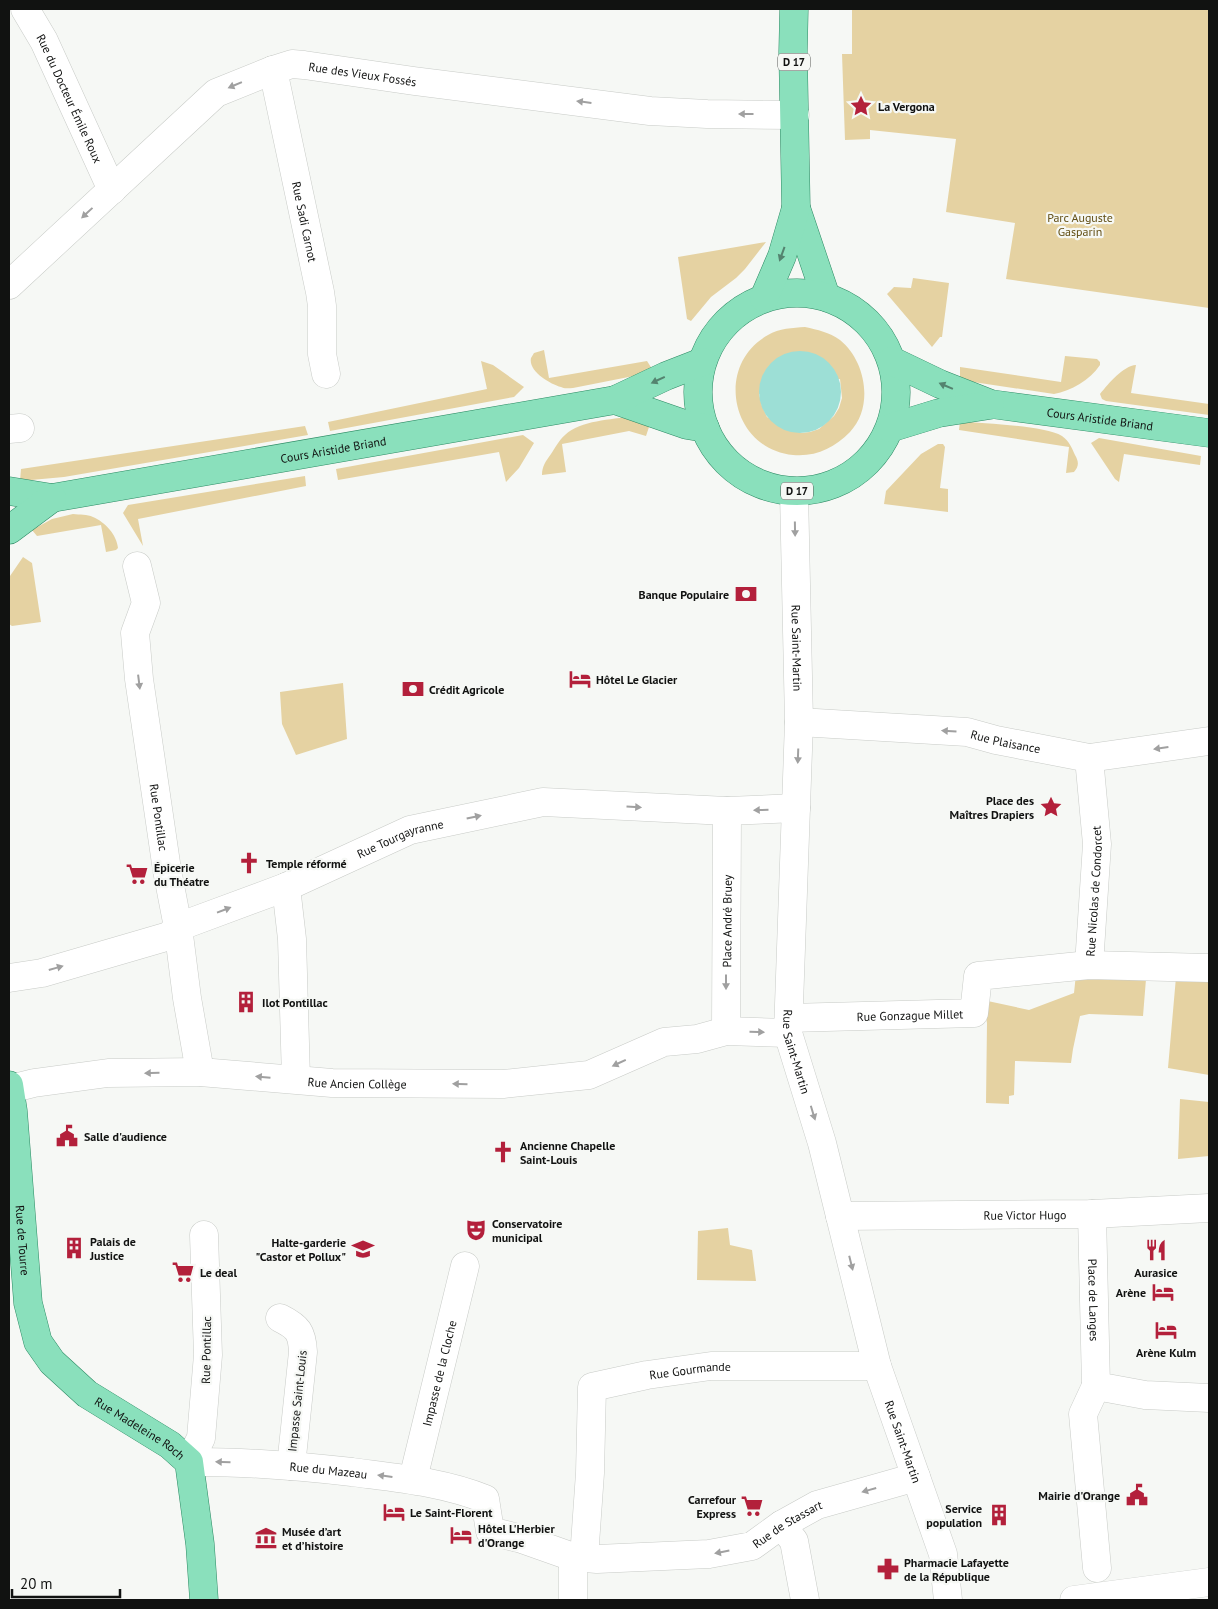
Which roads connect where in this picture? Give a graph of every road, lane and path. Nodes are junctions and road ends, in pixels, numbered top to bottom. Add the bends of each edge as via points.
1 (25, 9) edge
2 (794, 9) edge
3 (273, 70) junction
4 (795, 115) junction
5 (112, 190) junction
6 (796, 208) junction
7 (9, 285) edge
8 (826, 296) junction
9 (764, 298) junction
10 (892, 361) junction
11 (702, 362) junction
12 (326, 374) dead end
13 (615, 400) junction
14 (991, 404) junction
15 (705, 428) junction
16 (890, 428) junction
17 (1209, 433) edge
18 (9, 491) edge
19 (794, 492) junction
20 (52, 498) junction
21 (9, 530) edge
22 (137, 566) dead end
23 (799, 722) junction
24 (1209, 741) edge
25 (1089, 758) junction
26 (796, 808) junction
27 (727, 811) junction
28 (286, 887) junction
29 (178, 927) junction
30 (1089, 965) junction
31 (1209, 968) edge
32 (9, 978) edge
33 (788, 1026) junction
34 (726, 1031) junction
35 (200, 1072) junction
36 (296, 1079) junction
37 (9, 1087) edge
38 (1209, 1208) edge
39 (1092, 1214) junction
40 (840, 1216) junction
41 (205, 1246) dead end
42 (465, 1266) dead end
43 (280, 1318) dead end
44 (52, 1362) joint
45 (877, 1366) junction
46 (1096, 1386) junction
47 (1209, 1398) edge
48 (189, 1462) junction
49 (291, 1466) junction
50 (916, 1477) junction
51 (413, 1479) junction
52 (781, 1525) junction
53 (582, 1561) junction
54 (1097, 1568) dead end
55 (1204, 1588) edge
56 (947, 1596) edge
57 (204, 1600) edge
58 (573, 1600) edge
59 (806, 1600) edge
60 (1074, 1600) edge

1 - 5 street, Rue du Docteur Émile Roux via 44,41
2 - 4 main road, D 17
4 -> 3 street, Rue des Vieux Fossés via 650,111 304,64
3 -> 5 street, Rue des Vieux Fossés via 216,93
3 - 12 street, Rue Sadi Carnot via 320,292 322,354
4 - 6 main road, D 17
5 -> 7 street, Rue des Vieux Fossés
6 - 8 main road, D 17
6 -> 9 main road, D 17 via 782,256
8 - 9 main road, D 17 via 795,292
8 - 10 main road, D 17 via 854,311 877,333
9 - 11 main road, D 17 via 737,312 716,334
14 -> 10 main road, Cours Aristide Briand
10 - 16 main road via 896,384
11 -> 13 main road, Cours Aristide Briand
11 - 15 main road, D 17 via 698,396
13 - 15 main road, Cours Aristide Briand via 686,425
13 - 20 main road, Cours Aristide Briand
14 - 16 main road, Cours Aristide Briand via 939,413
14 - 17 main road, Cours Aristide Briand
15 - 19 main road, D 17 via 717,451 734,469 756,482
16 - 19 main road, D 17 via 879,448 847,478 827,487
18 - 20 main road, Cours Aristide Briand
19 -> 23 street, Rue Saint-Martin
20 - 21 main road, Cours Aristide Briand
22 -> 29 street, Rue Pontillac via 146,603 135,634 139,679
25 -> 23 street, Rue Plaisance via 967,732
23 -> 26 street, Rue Saint-Martin
24 -> 25 street, Rue Plaisance
25 - 30 street, Rue Nicolas de Condorcet via 1097,844
26 -> 27 street
26 - 33 street, Rue Saint-Martin
28 -> 27 street, Rue Tourgayranne via 410,830 543,802
27 -> 34 street, Place André Bruey
29 -> 28 street, Rue Tourgayranne
28 - 36 street via 292,939
32 -> 29 street, Rue Tourgayranne via 42,972 169,936
29 - 35 street, Rue Pontillac
30 - 31 street, Rue Nicolas de Condorcet
30 - 33 street, Rue Gonzague Millet via 978,976 974,1013
34 -> 33 street
33 -> 40 street, Rue Saint-Martin
34 -> 36 street, Rue Ancien Collège via 697,1039 664,1042 590,1075 503,1084
36 -> 35 street, Rue Ancien Collège
35 -> 37 street, Rue Ancien Collège via 108,1073
37 - 44 main road, Rue de Tourre via 28,1303 38,1342
38 - 39 street, Rue Victor Hugo
39 - 40 street, Rue Victor Hugo
39 - 46 street, Place de Langes
40 -> 45 street, Rue Saint-Martin
41 - 48 street, Rue Pontillac via 208,1355 201,1438
42 - 51 street, Impasse de la Cloche
43 - 49 street, Impasse Saint-Louis via 298,1330 304,1352
44 - 48 main road, Rue Madeleine Roch via 87,1394 170,1445
45 - 50 street, Rue Saint-Martin
45 - 53 street, Rue Gourmande via 711,1366 592,1387 590,1473
46 - 47 street via 1145,1395
46 - 54 street, Place de Langes via 1083,1414
49 -> 48 street, Rue du Mazeau
48 - 57 main road, Rue Madeleine Roch
51 -> 49 street, Rue du Mazeau
50 -> 52 street, Rue de Stassart via 817,1505
50 - 56 street, Rue Saint-Martin via 943,1554
51 - 53 street, Rue du Mazeau via 486,1499 490,1531 522,1538
52 -> 53 street, Rue de Stassart via 752,1546 709,1554
52 - 59 street via 794,1541
53 - 58 street
55 - 60 street

